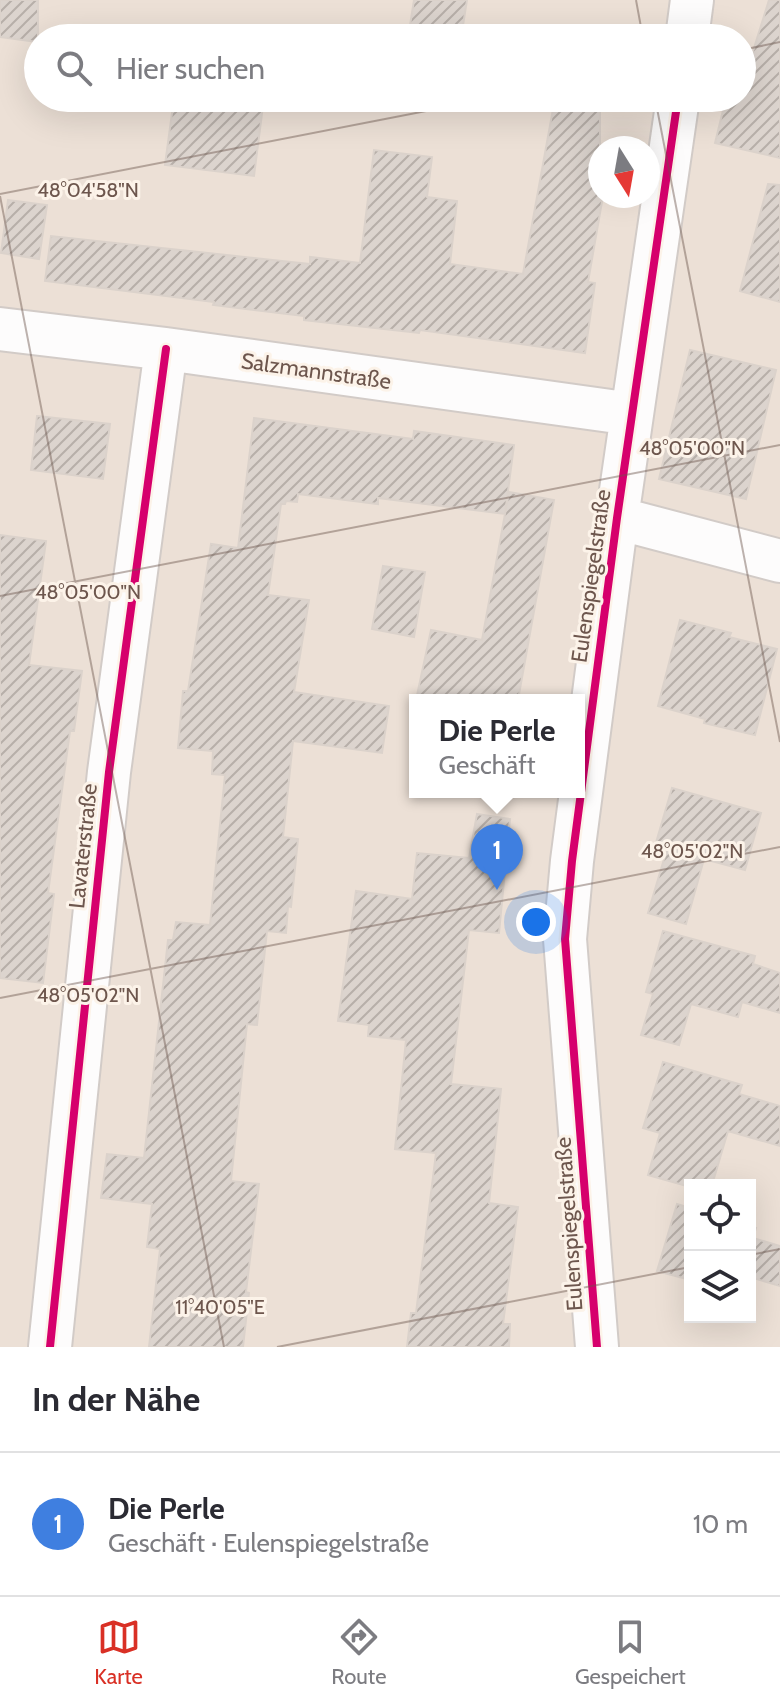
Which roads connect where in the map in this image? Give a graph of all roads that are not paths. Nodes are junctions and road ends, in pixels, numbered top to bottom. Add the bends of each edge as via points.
1 (692, 0) edge
2 (689, 24) edge
3 (676, 112) edge
4 (0, 329) edge
5 (166, 349) junction
6 (632, 414) junction
7 (617, 518) junction
8 (780, 561) edge
9 (585, 762) edge
10 (580, 798) edge
11 (50, 1347) edge
12 (597, 1347) edge

1 - 2 street
3 - 6 street, Eulenspiegelstraße
4 - 5 street, Salzmannstraße
5 - 6 street, Salzmannstraße
5 - 11 street, Lavaterstraße via 109,772
6 - 7 street, Eulenspiegelstraße
7 - 8 street
7 - 9 street, Eulenspiegelstraße
10 - 12 street, Eulenspiegelstraße via 565,939

